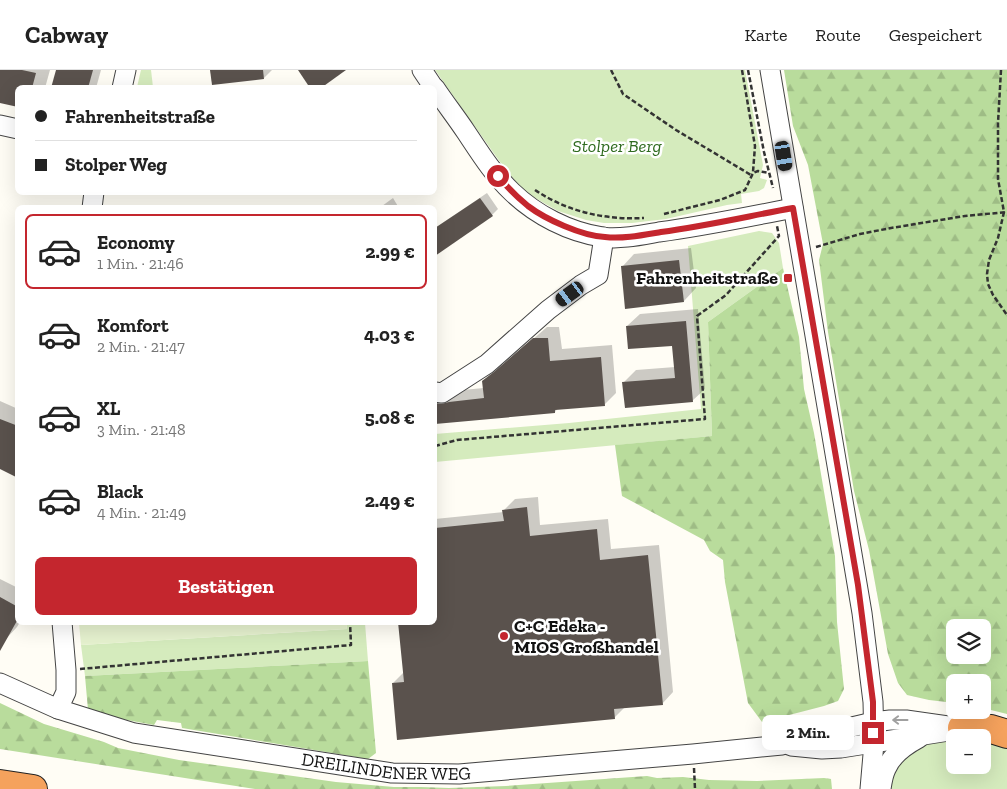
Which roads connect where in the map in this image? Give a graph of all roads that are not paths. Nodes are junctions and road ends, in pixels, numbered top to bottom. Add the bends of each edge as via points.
1 (126, 70) edge
2 (422, 70) edge
3 (770, 70) edge
4 (123, 85) edge
5 (433, 85) edge
6 (437, 91) edge
7 (0, 124) edge
8 (15, 128) edge
9 (784, 210) junction
10 (604, 238) junction
11 (437, 392) edge
12 (62, 625) edge
13 (0, 683) edge
14 (58, 709) junction
15 (873, 722) junction
16 (962, 728) junction
17 (1007, 734) edge
18 (922, 736) junction
19 (874, 743) junction
20 (782, 745) junction
21 (0, 784) edge
22 (33, 789) edge
23 (870, 789) edge
24 (881, 789) edge

1 - 4 street
2 - 5 street
3 - 9 street
6 - 10 street via 482,156 511,191 522,212
7 - 8 street
9 - 10 street via 698,227
9 - 15 street via 800,253 858,585
10 - 11 street via 598,276 548,310 487,364 442,393
12 - 14 street via 66,692
13 - 14 street, DREILINDENER WEG
14 - 20 street, DREILINDENER WEG via 134,733 392,773 460,774
16 -> 15 street, DREILINDENER WEG via 906,720
15 - 19 street
15 - 20 street, DREILINDENER WEG
16 - 17 highway via 991,729
16 - 18 street, DREILINDENER WEG
18 - 19 street, DREILINDENER WEG
18 - 24 street via 893,756
19 - 20 street, DREILINDENER WEG via 822,749
19 - 23 street
21 - 22 highway

